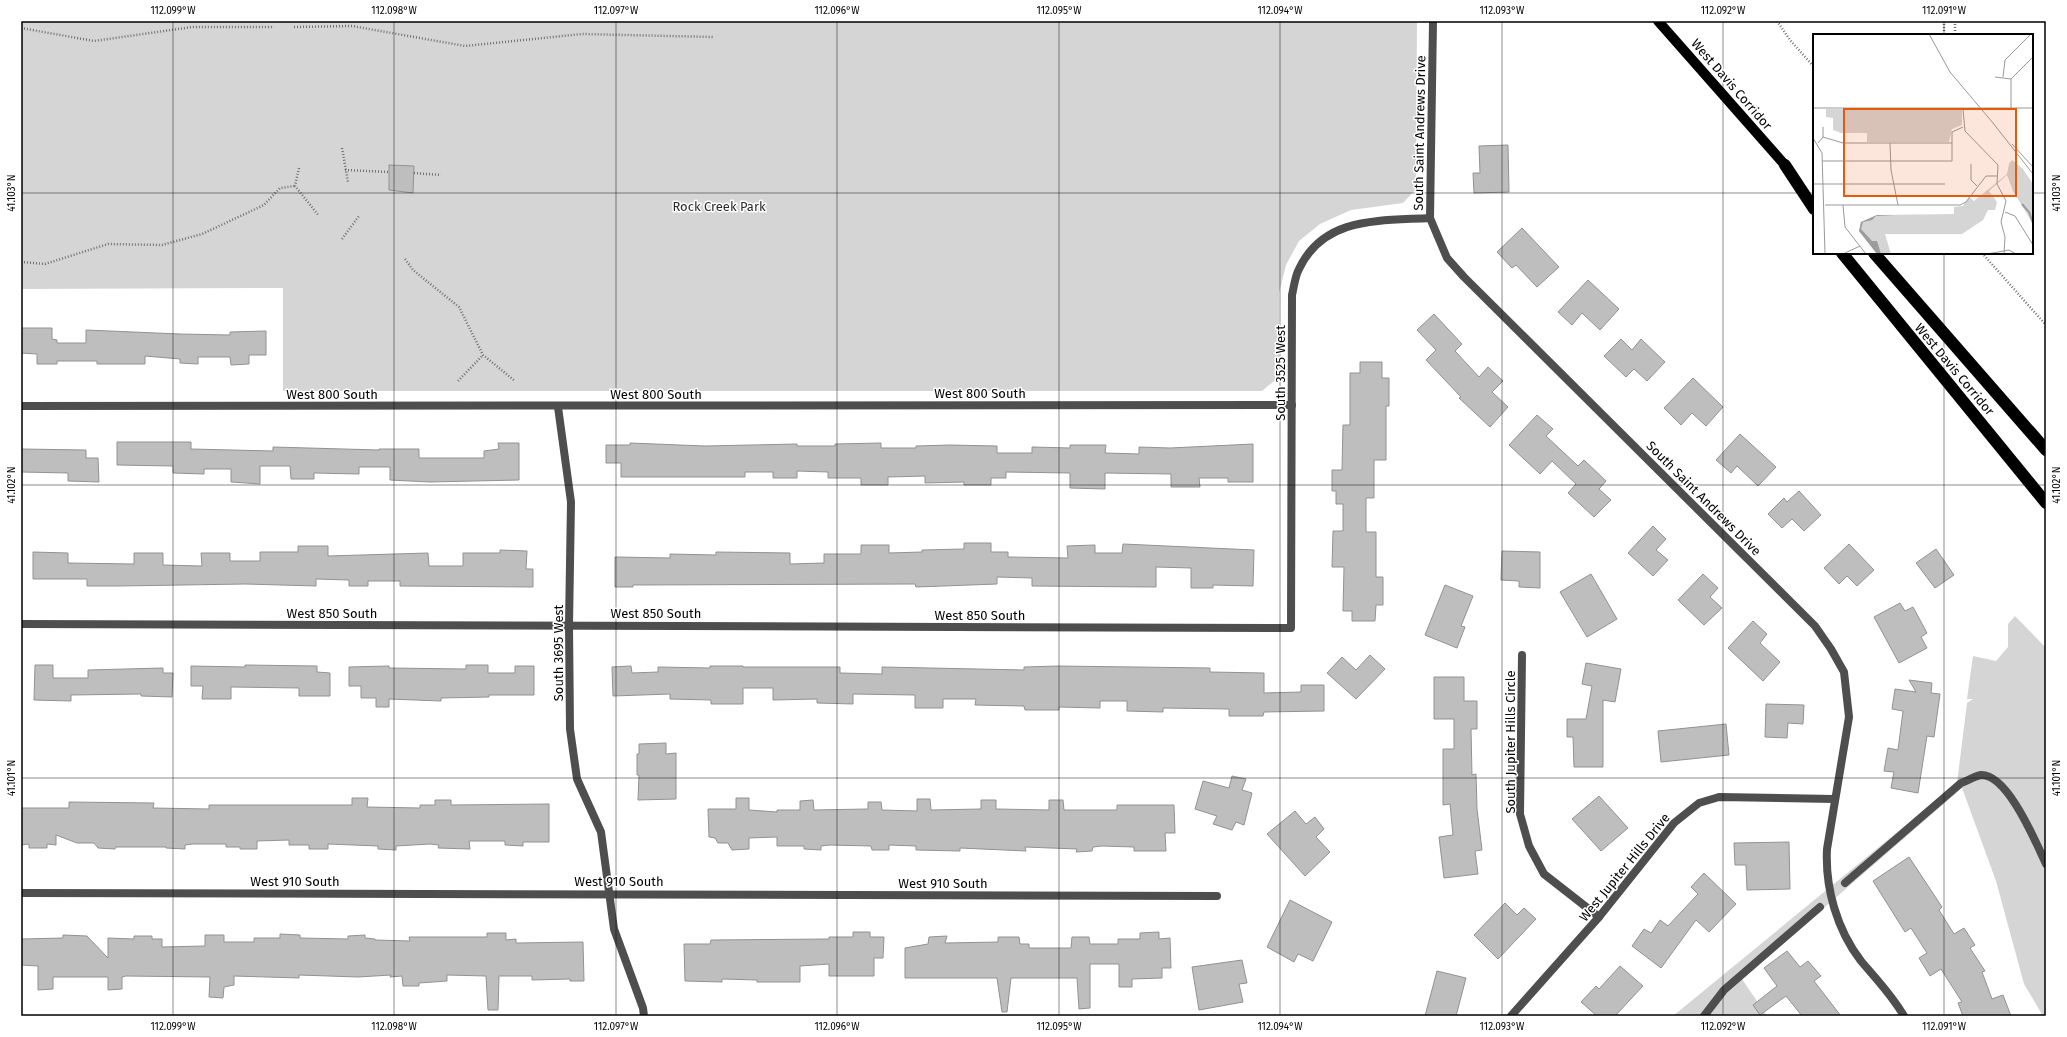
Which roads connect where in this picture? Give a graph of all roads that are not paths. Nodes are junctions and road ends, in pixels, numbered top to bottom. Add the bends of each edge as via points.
1 (1433, 21) edge
2 (1658, 21) edge
3 (1785, 165) junction
4 (1813, 192) edge
5 (1813, 208) edge
6 (1430, 218) junction
7 (1843, 254) edge
8 (1875, 254) edge
9 (1292, 405) junction
10 (21, 406) edge
11 (558, 407) junction
12 (2046, 450) edge
13 (2046, 503) edge
14 (21, 624) edge
15 (569, 625) junction
16 (1291, 628) joint
17 (1522, 655) dead end
18 (1834, 799) junction
19 (2046, 864) edge
20 (1845, 883) dead end
21 (21, 893) edge
22 (610, 894) junction
23 (1217, 896) dead end
24 (1820, 907) dead end
25 (1599, 917) junction
26 (644, 1016) edge
27 (1511, 1016) edge
28 (1704, 1016) edge
29 (1904, 1016) edge

1 - 6 street, South Saint Andrews Drive
2 - 3 main road, West Davis Corridor
3 - 4 highway, West Davis Corridor
3 - 5 highway, West Davis Corridor
6 - 9 street, South 3525 West via 1364,222 1334,231 1313,245 1298,269 1292,295
6 - 18 street, South Saint Andrews Drive via 1448,258 1464,277 1815,626 1832,648 1844,672 1848,717
7 - 13 highway, West Davis Corridor
8 - 12 highway, West Davis Corridor
9 - 11 street, West 800 South
9 - 16 street, South 3525 West
10 - 11 street, West 800 South
11 - 15 street, South 3695 West via 571,502
14 - 15 street, West 850 South
15 - 16 street, West 850 South
15 - 22 street, South 3695 West via 570,729 577,779 601,832
17 - 25 street, South Jupiter Hills Circle via 1520,814 1529,846 1544,874
18 - 25 street, West Jupiter Hills Drive via 1719,797 1699,802 1674,823
18 - 29 street, South Saint Andrews Drive via 1826,862 1831,897 1842,928 1861,960 1892,996
19 - 20 street via 2011,796 1997,780 1982,775 1961,783
21 - 22 street, West 910 South
22 - 23 street, West 910 South
22 - 26 street, South 3695 West via 614,929 634,980
24 - 28 street via 1724,990
25 - 27 street, West Jupiter Hills Drive

